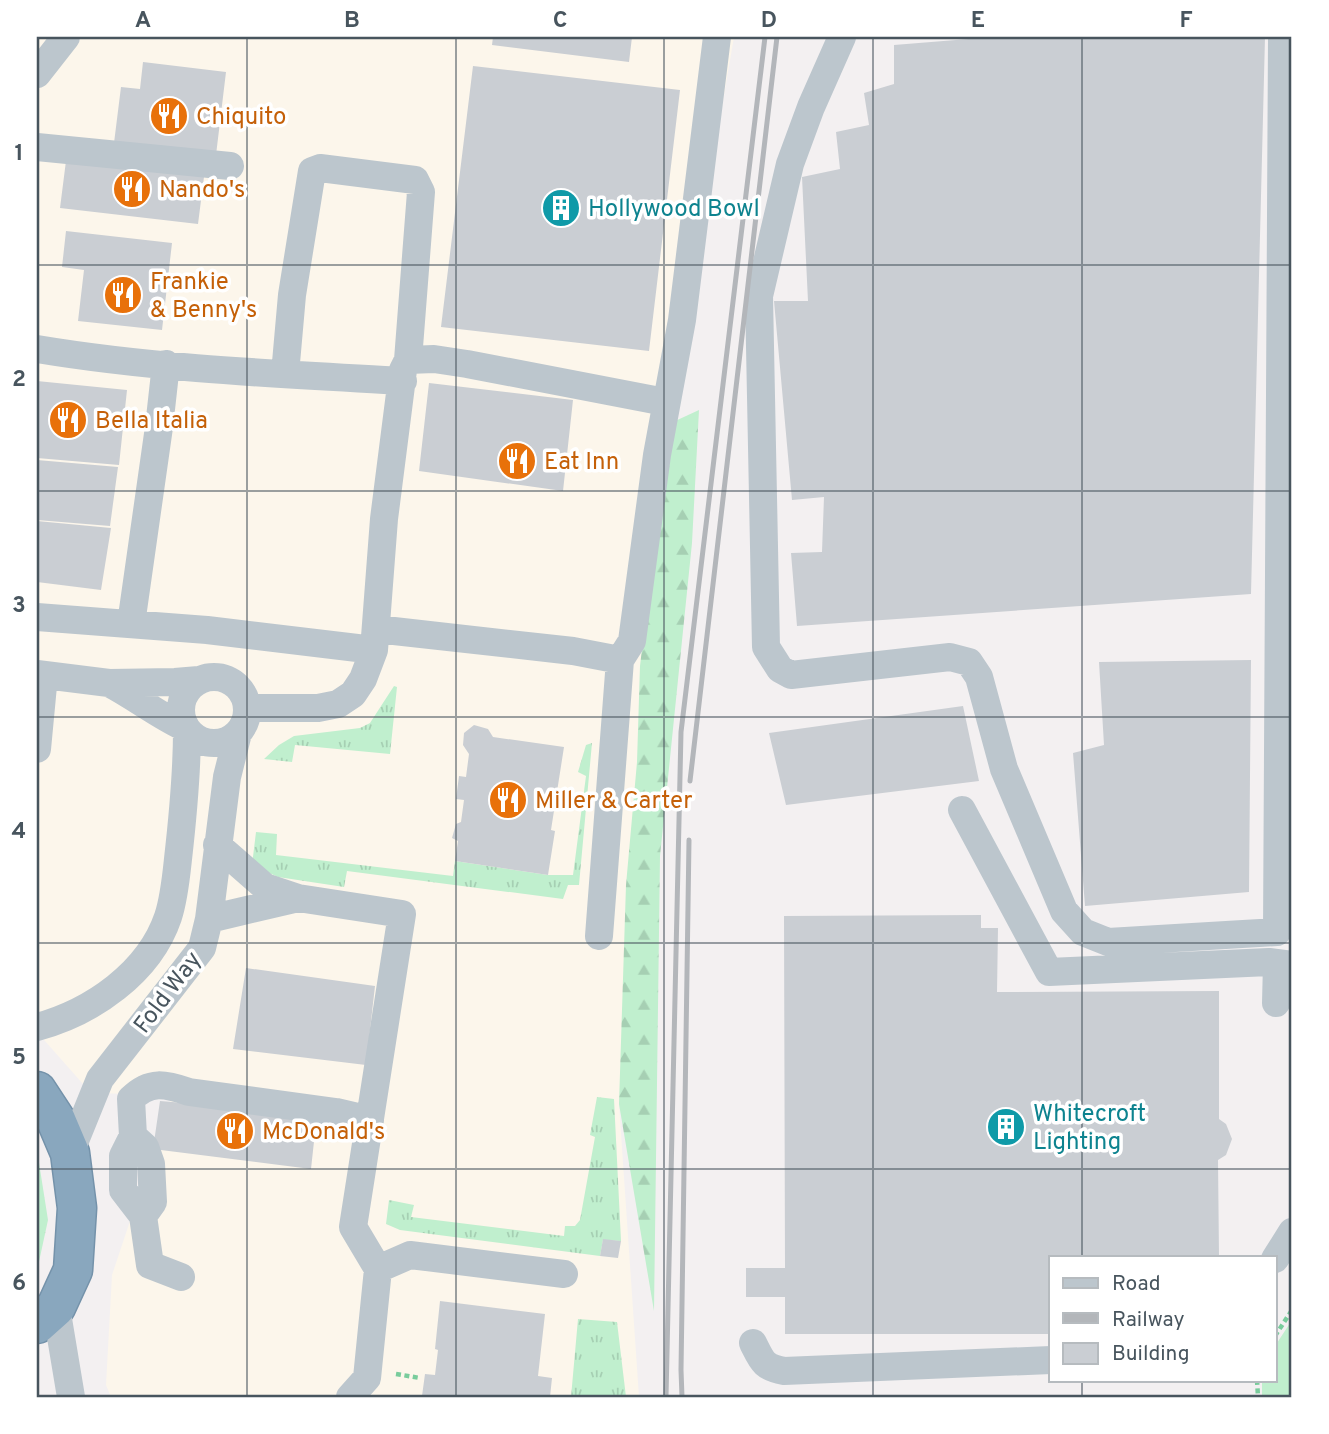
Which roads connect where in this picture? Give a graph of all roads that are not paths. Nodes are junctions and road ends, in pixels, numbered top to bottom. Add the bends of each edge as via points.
1 (66, 37) edge
2 (717, 37) edge
3 (842, 37) edge
4 (1282, 37) edge
5 (37, 74) edge
6 (37, 147) edge
7 (230, 166) dead end
8 (37, 349) edge
9 (166, 363) junction
10 (415, 366) junction
11 (285, 374) junction
12 (665, 402) junction
13 (37, 617) edge
14 (131, 624) junction
15 (374, 647) junction
16 (620, 660) junction
17 (40, 674) edge
18 (200, 680) junction
19 (109, 683) junction
20 (243, 720) junction
21 (186, 729) junction
22 (37, 749) edge
23 (962, 810) dead end
24 (217, 845) junction
25 (298, 898) junction
26 (209, 919) junction
27 (599, 936) dead end
28 (1285, 964) edge
29 (1276, 1003) dead end
30 (37, 1027) edge
31 (37, 1091) edge
32 (370, 1120) junction
33 (70, 1153) junction
34 (1292, 1232) edge
35 (1276, 1257) edge
36 (378, 1269) junction
37 (564, 1274) dead end
38 (181, 1277) dead end
39 (46, 1316) edge
40 (753, 1343) dead end
41 (1049, 1360) edge
42 (71, 1397) edge
43 (351, 1397) edge

1 - 5 street
2 - 12 street via 682,320
3 - 4 street via 790,164 759,296 766,647 780,669 791,674 950,657 970,662 979,677 1004,769 1064,911 1083,932 1108,942 1276,932
6 - 7 street
8 - 9 street
9 - 11 street
9 - 14 street
10 - 11 street
10 - 11 street via 421,192 415,180 320,168 312,172 304,212
10 - 12 street
10 - 15 street via 397,415
12 - 16 street via 632,641
13 - 14 street
14 - 15 street
15 - 16 street via 573,651
15 - 20 street via 353,694 338,704
16 - 27 street
17 - 19 street
17 - 22 street
18 - 19 street
18 - 20 street via 210,676 231,681 245,697
18 - 21 street via 190,686 180,706
19 - 21 street
20 - 21 street via 222,743 194,737
20 - 24 street, Fold Way via 227,777
21 - 30 street, Fold Way via 187,784 174,891 157,940 116,988 86,1007
23 - 28 street via 1049,972
24 - 25 street via 265,887
24 - 26 street, Fold Way
25 - 26 street
25 - 32 street via 402,914
26 - 33 street, Fold Way via 202,948 100,1079
28 - 29 street
31 - 33 highway
32 - 36 street via 353,1227
32 - 38 street via 189,1092 167,1084 142,1088 131,1099 133,1136 122,1156 122,1190 143,1216 150,1265
33 - 39 highway via 77,1208 73,1270
34 - 35 street
36 - 37 street via 410,1255
36 - 43 street via 367,1378
39 - 42 street
40 - 41 street via 762,1361 771,1369 784,1371

